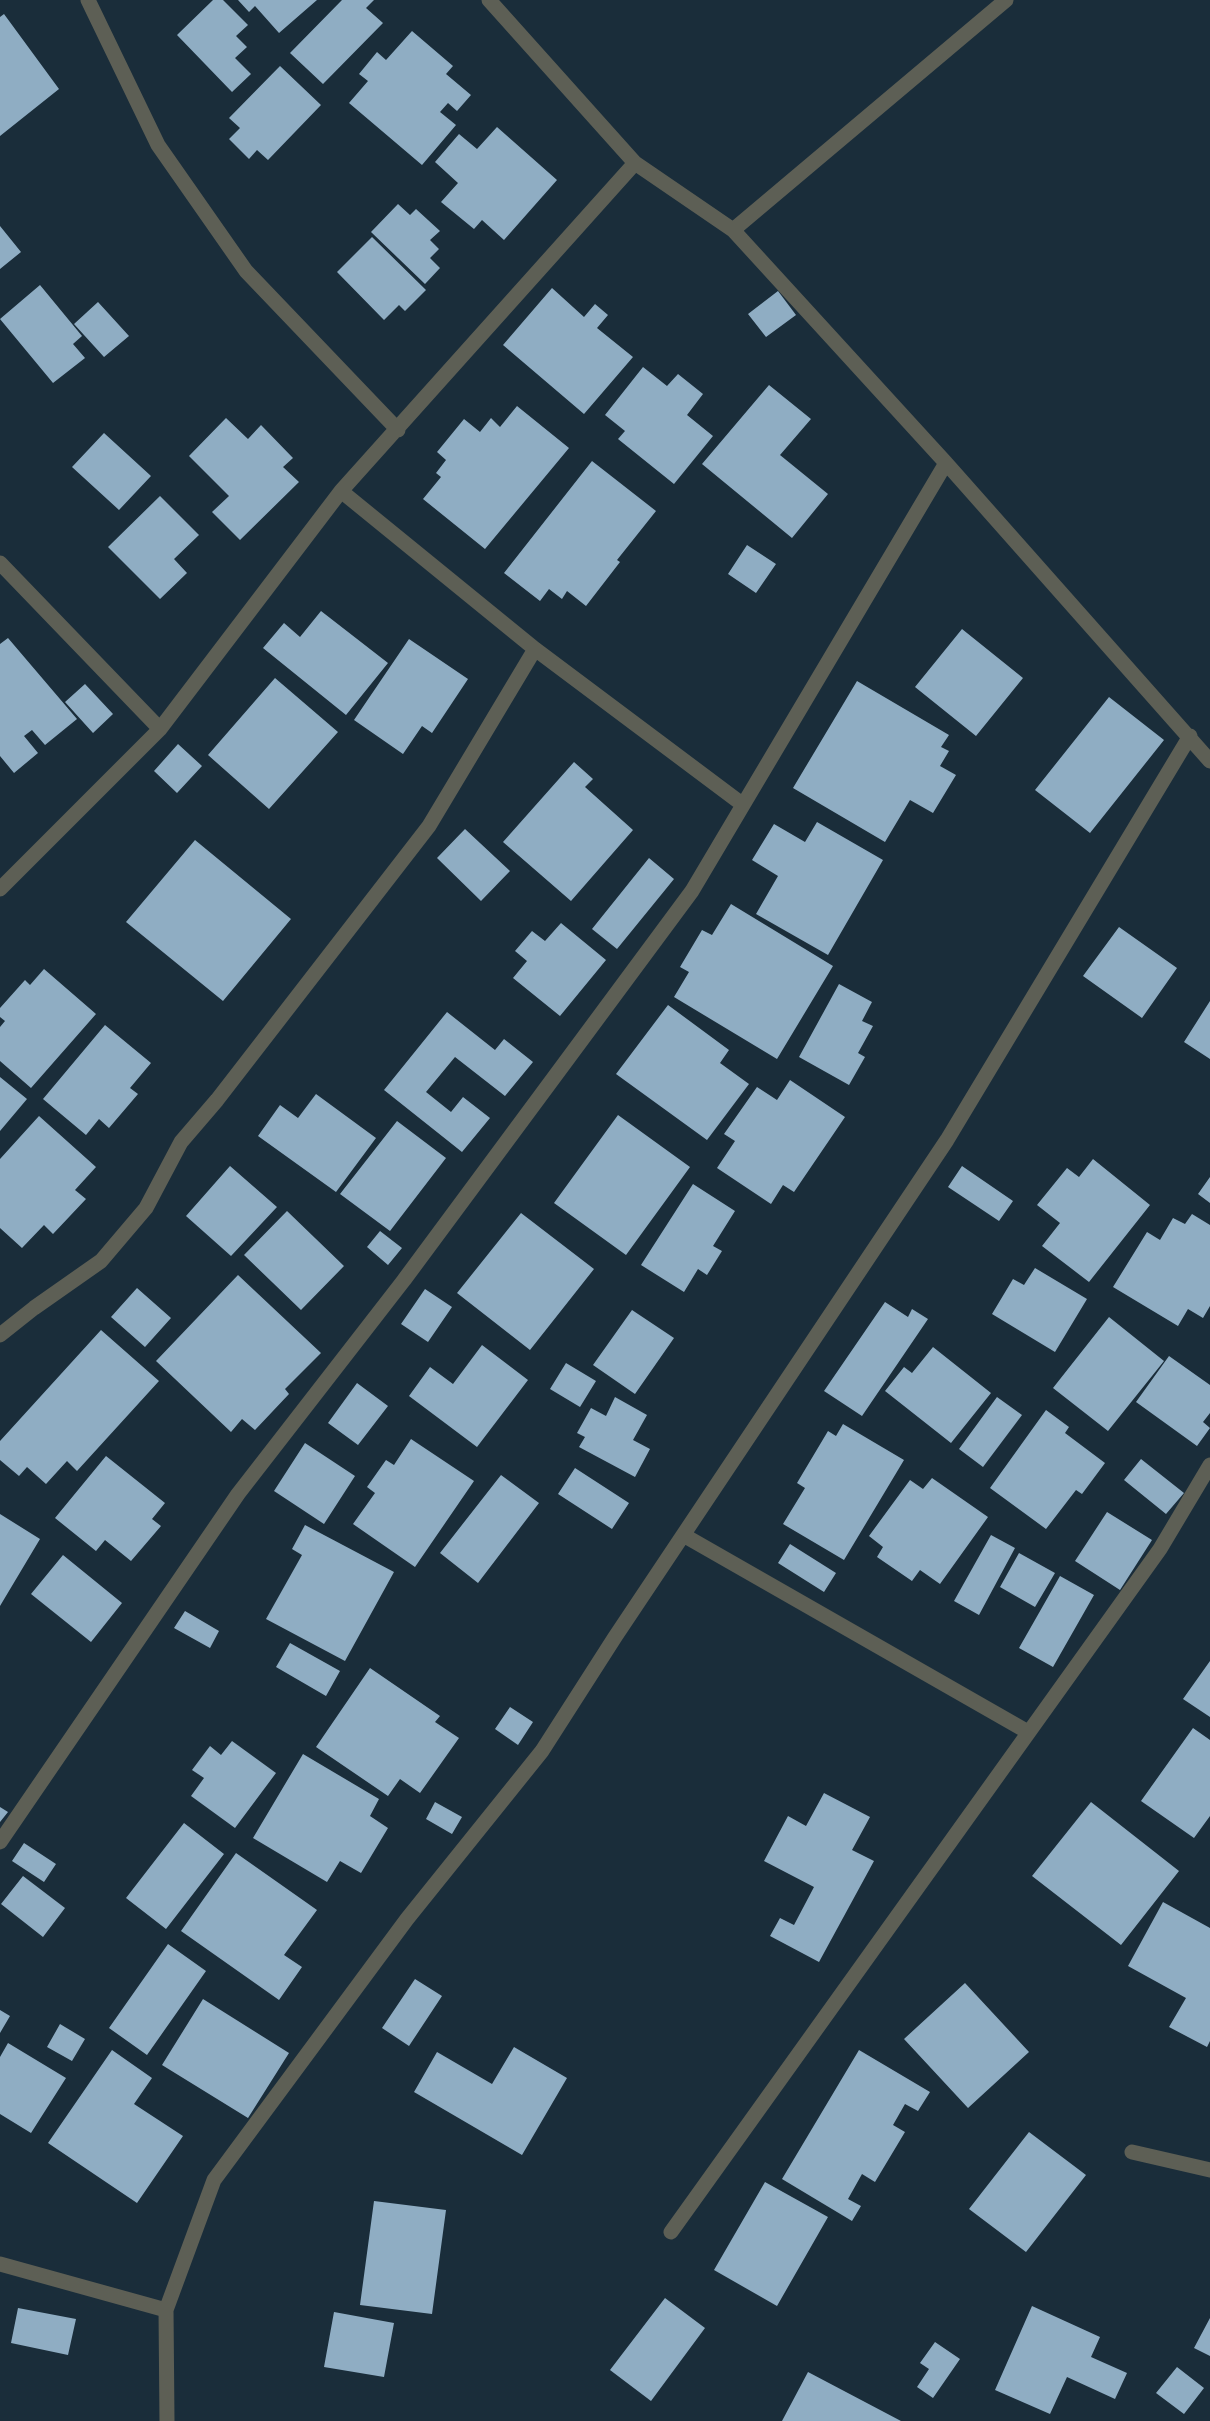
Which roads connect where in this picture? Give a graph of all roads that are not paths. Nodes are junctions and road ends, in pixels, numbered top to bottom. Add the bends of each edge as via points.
1 (88, 0) edge
2 (489, 0) edge
3 (1006, 0) edge
4 (635, 163) junction
5 (733, 230) junction
6 (398, 430) junction
7 (946, 463) junction
8 (341, 492) junction
9 (0, 563) edge
10 (535, 649) junction
11 (160, 729) junction
12 (1190, 736) junction
13 (1210, 761) edge
14 (742, 804) junction
15 (0, 889) edge
16 (0, 1335) edge
17 (1210, 1465) edge
18 (685, 1536) junction
19 (1028, 1732) junction
20 (0, 1842) edge
21 (1132, 2152) dead end
22 (1210, 2170) edge
23 (671, 2232) dead end
24 (0, 2264) edge
25 (166, 2310) junction
26 (167, 2421) edge

1 - 6 street via 158,145 246,272
2 - 4 street
3 - 5 street
4 - 5 street
4 - 6 street
5 - 7 street
6 - 8 street
7 - 12 street
7 - 14 street
8 - 10 street
8 - 11 street
9 - 11 street
10 - 14 street
10 - 16 street via 429,826 181,1142 146,1208 101,1261
11 - 15 street
12 - 13 street
12 - 18 street via 948,1140
14 - 20 street via 692,891 404,1280 238,1494
17 - 19 street via 1160,1549
18 - 19 street
18 - 25 street via 542,1751 407,1918 214,2180
19 - 23 street
21 - 22 street
24 - 25 street
25 - 26 street

